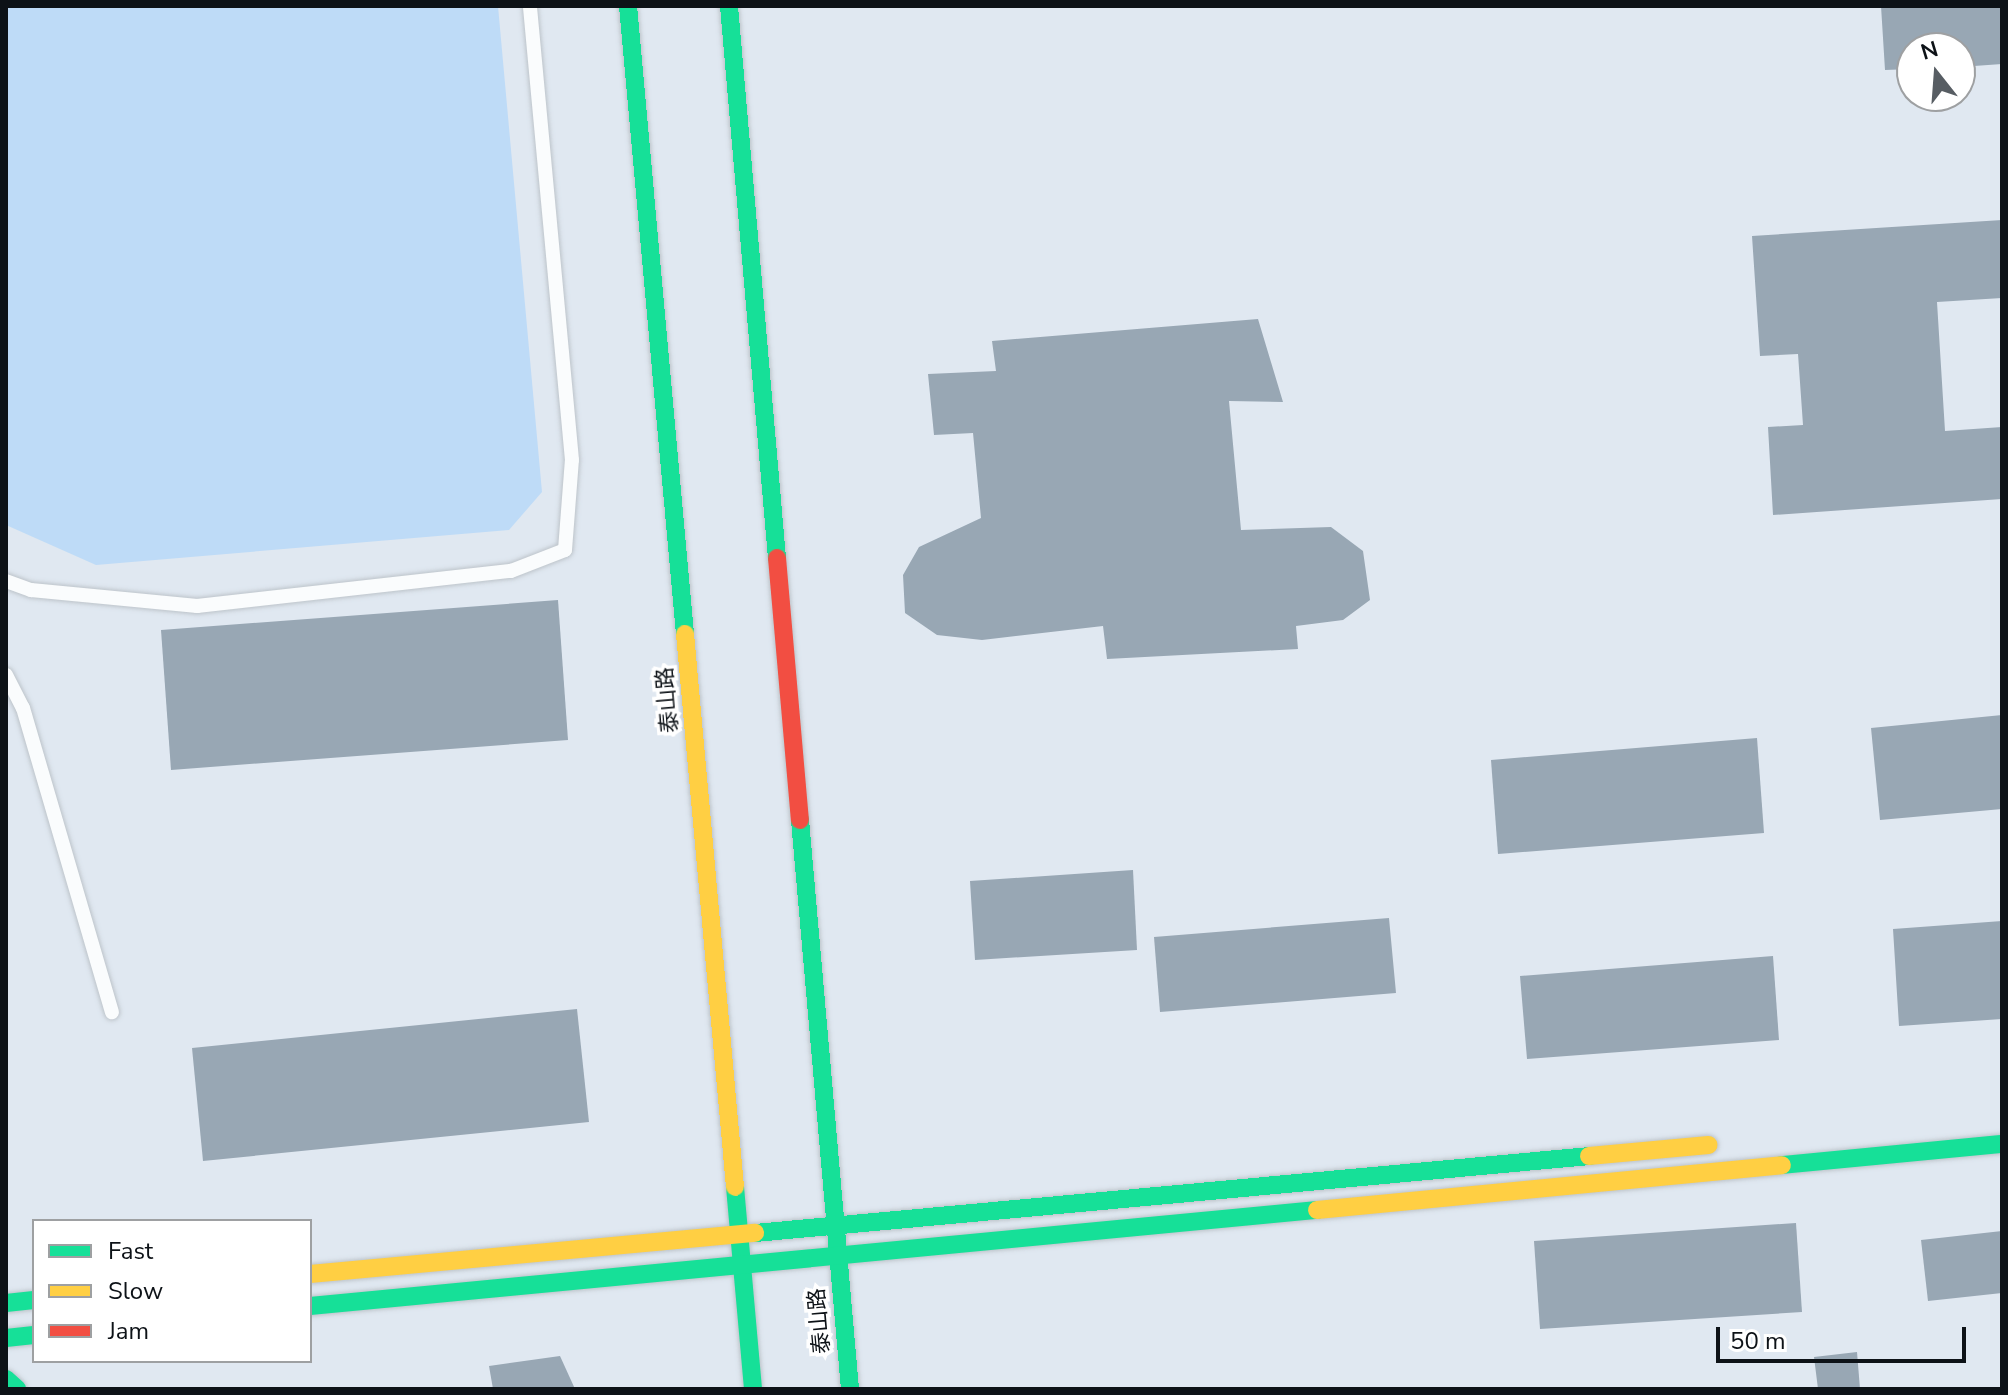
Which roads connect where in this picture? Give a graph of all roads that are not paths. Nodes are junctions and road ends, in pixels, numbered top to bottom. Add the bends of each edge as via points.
1 (530, 6) edge
2 (628, 6) edge
3 (729, 6) edge
4 (6, 581) edge
5 (6, 675) edge
6 (112, 1012) dead end
7 (1734, 1143) dead end
8 (2002, 1144) edge
9 (836, 1225) junction
10 (740, 1233) junction
11 (839, 1255) junction
12 (744, 1261) junction
13 (312, 1274) edge
14 (32, 1300) edge
15 (6, 1303) edge
16 (312, 1306) edge
17 (32, 1335) edge
18 (6, 1338) edge
19 (6, 1379) edge
20 (17, 1389) edge
21 (753, 1389) edge
22 (850, 1389) edge

1 - 4 lane via 572,460 565,550 511,571 197,606 31,590
2 - 10 street, 泰山路
3 - 9 street, 泰山路
5 - 6 lane via 23,708
7 - 9 street
8 - 11 street
9 - 10 street
9 - 11 street, 泰山路
10 - 12 street, 泰山路
10 - 13 street
11 - 12 street
11 - 22 street, 泰山路
12 - 16 street
12 - 21 street, 泰山路
14 - 15 street
17 - 18 street
19 - 20 street

